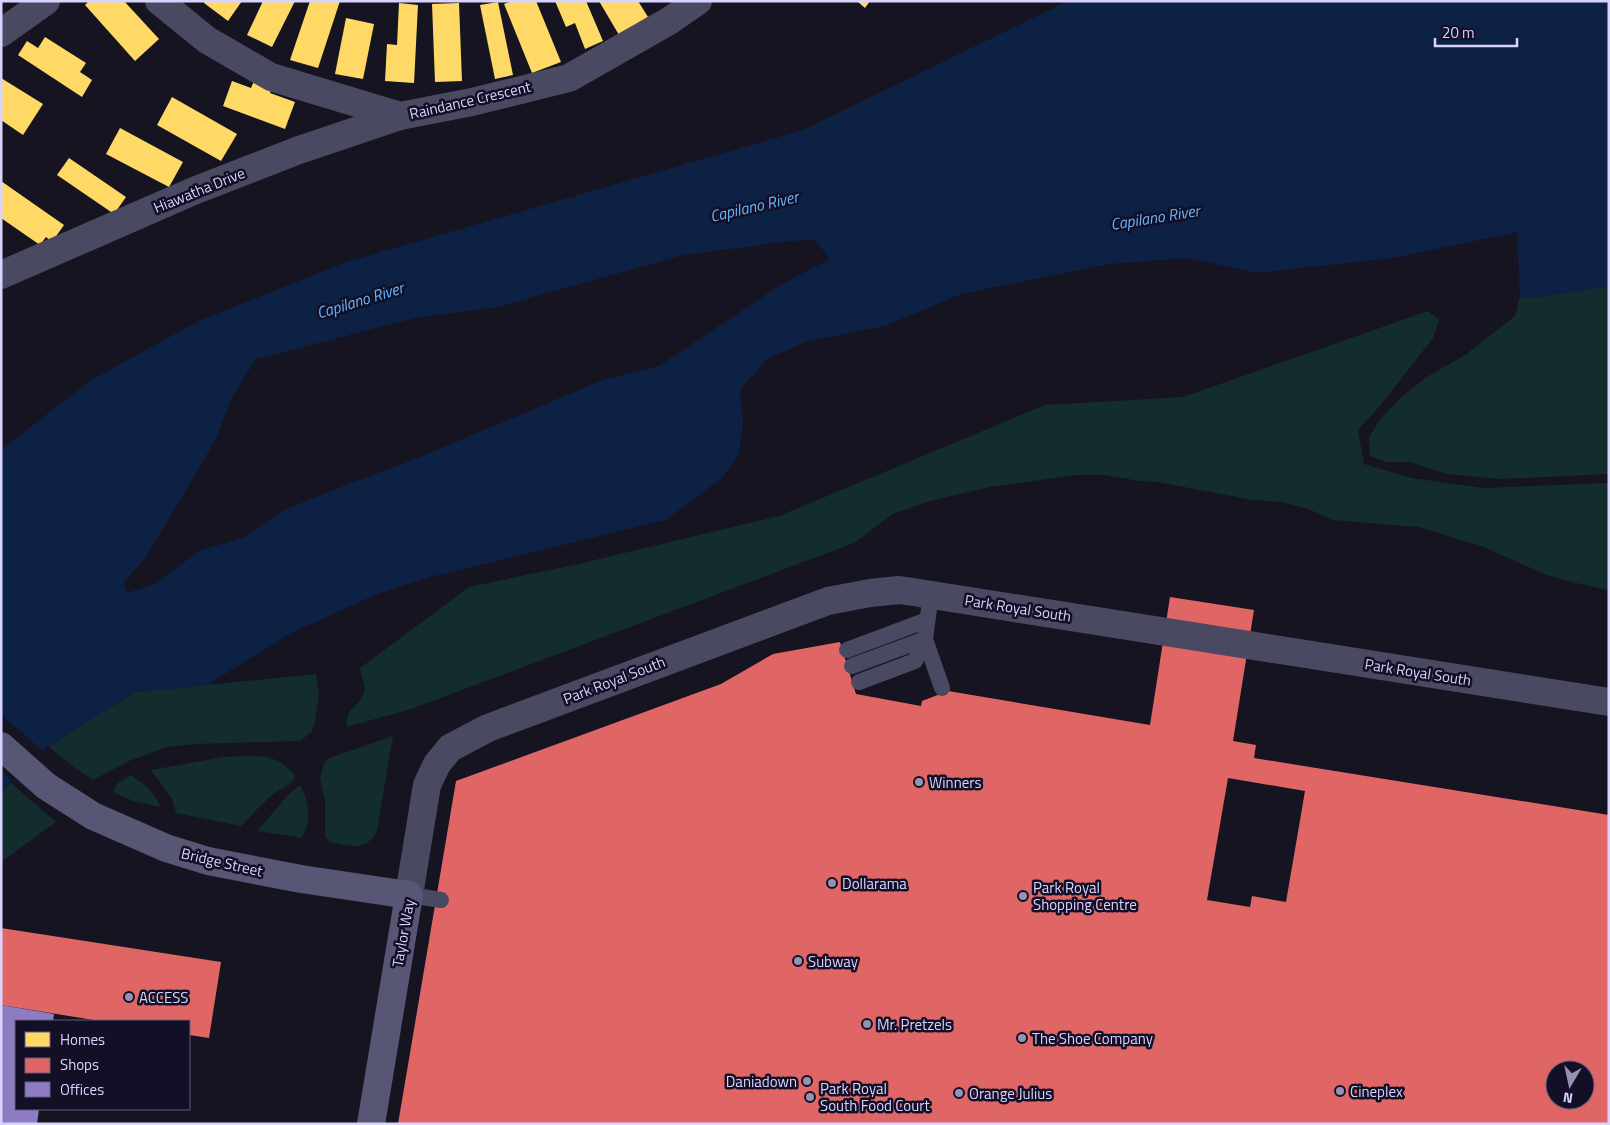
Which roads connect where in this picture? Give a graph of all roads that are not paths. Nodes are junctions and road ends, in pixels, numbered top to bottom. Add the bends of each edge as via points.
1 (46, 1) edge
2 (159, 1) edge
3 (698, 1) edge
4 (1, 33) edge
5 (400, 116) junction
6 (1, 275) edge
7 (929, 607) junction
8 (925, 639) junction
9 (847, 650) dead end
10 (852, 666) dead end
11 (858, 682) dead end
12 (942, 688) dead end
13 (1609, 702) edge
14 (1, 746) edge
15 (450, 748) joint
16 (409, 896) junction
17 (441, 900) dead end
18 (371, 1124) edge

1 - 4 street
2 - 5 street, Raindance Crescent via 207,40 271,77
3 - 5 street, Raindance Crescent via 569,78
5 - 6 street, Hiawatha Drive via 299,150
7 - 8 lane
7 - 9 lane
7 - 13 street, Park Royal South
7 - 15 street, Park Royal South via 899,590 828,601 488,728
8 - 10 lane
8 - 11 lane via 915,662
8 - 12 lane
14 - 16 street, Bridge Street via 46,786 93,816 166,848 208,861
15 - 16 street, Taylor Way via 437,764 427,785
16 - 17 lane, Bridge Street
16 - 18 street, Taylor Way

